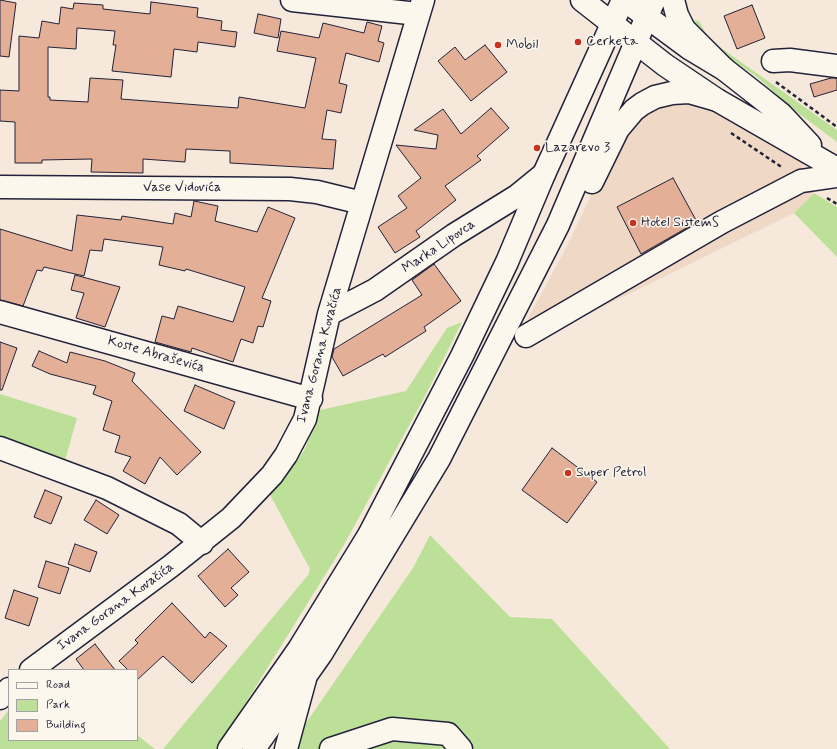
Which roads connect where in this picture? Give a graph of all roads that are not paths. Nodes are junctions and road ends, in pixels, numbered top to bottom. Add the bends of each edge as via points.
1 (292, 0) edge
2 (582, 0) edge
3 (624, 0) edge
4 (674, 0) edge
5 (420, 7) edge
6 (650, 9) edge
7 (613, 22) junction
8 (636, 42) junction
9 (773, 61) dead end
10 (837, 66) edge
11 (724, 69) junction
12 (718, 100) junction
13 (834, 169) edge
14 (544, 174) junction
15 (0, 187) edge
16 (362, 203) junction
17 (558, 225) junction
18 (0, 312) edge
19 (329, 314) junction
20 (526, 336) dead end
21 (311, 399) junction
22 (0, 448) edge
23 (202, 543) junction
24 (32, 669) edge
25 (306, 676) junction
26 (8, 690) edge
27 (0, 698) edge
28 (229, 749) edge
29 (254, 749) edge
30 (286, 749) edge
31 (330, 749) edge
32 (461, 749) edge

1 - 5 street
2 - 7 street
3 - 6 street
3 - 7 street
4 - 11 street via 677,15 684,29
5 - 16 street, Ivana Gorana Kovačića
6 - 8 street
6 - 11 street via 689,48
7 - 8 street
7 - 14 street
8 - 12 street via 665,65
8 - 17 street
9 - 10 street via 790,60
11 - 13 street via 781,114
12 - 13 street
12 - 17 street via 689,92 672,93 654,97 634,110 618,129 589,188
13 - 20 street via 801,180 722,222
14 - 19 street, Marka Lipovca via 517,196 454,235 375,290
14 - 28 street via 507,262 469,341 369,535 299,649
15 - 16 street, Vase Vidovića via 290,189 317,192
16 - 19 street, Ivana Gorana Kovačića
17 - 25 street via 439,459
18 - 21 street, Koste Abraševića
19 - 21 street, Ivana Gorana Kovačića
21 - 23 street, Ivana Gorana Kovačića via 296,438 272,475 231,518
22 - 23 street via 107,488 179,524
23 - 24 street, Ivana Gorana Kovačića
25 - 29 street
25 - 30 street via 288,734
26 - 27 street
31 - 32 street via 392,729 448,734

